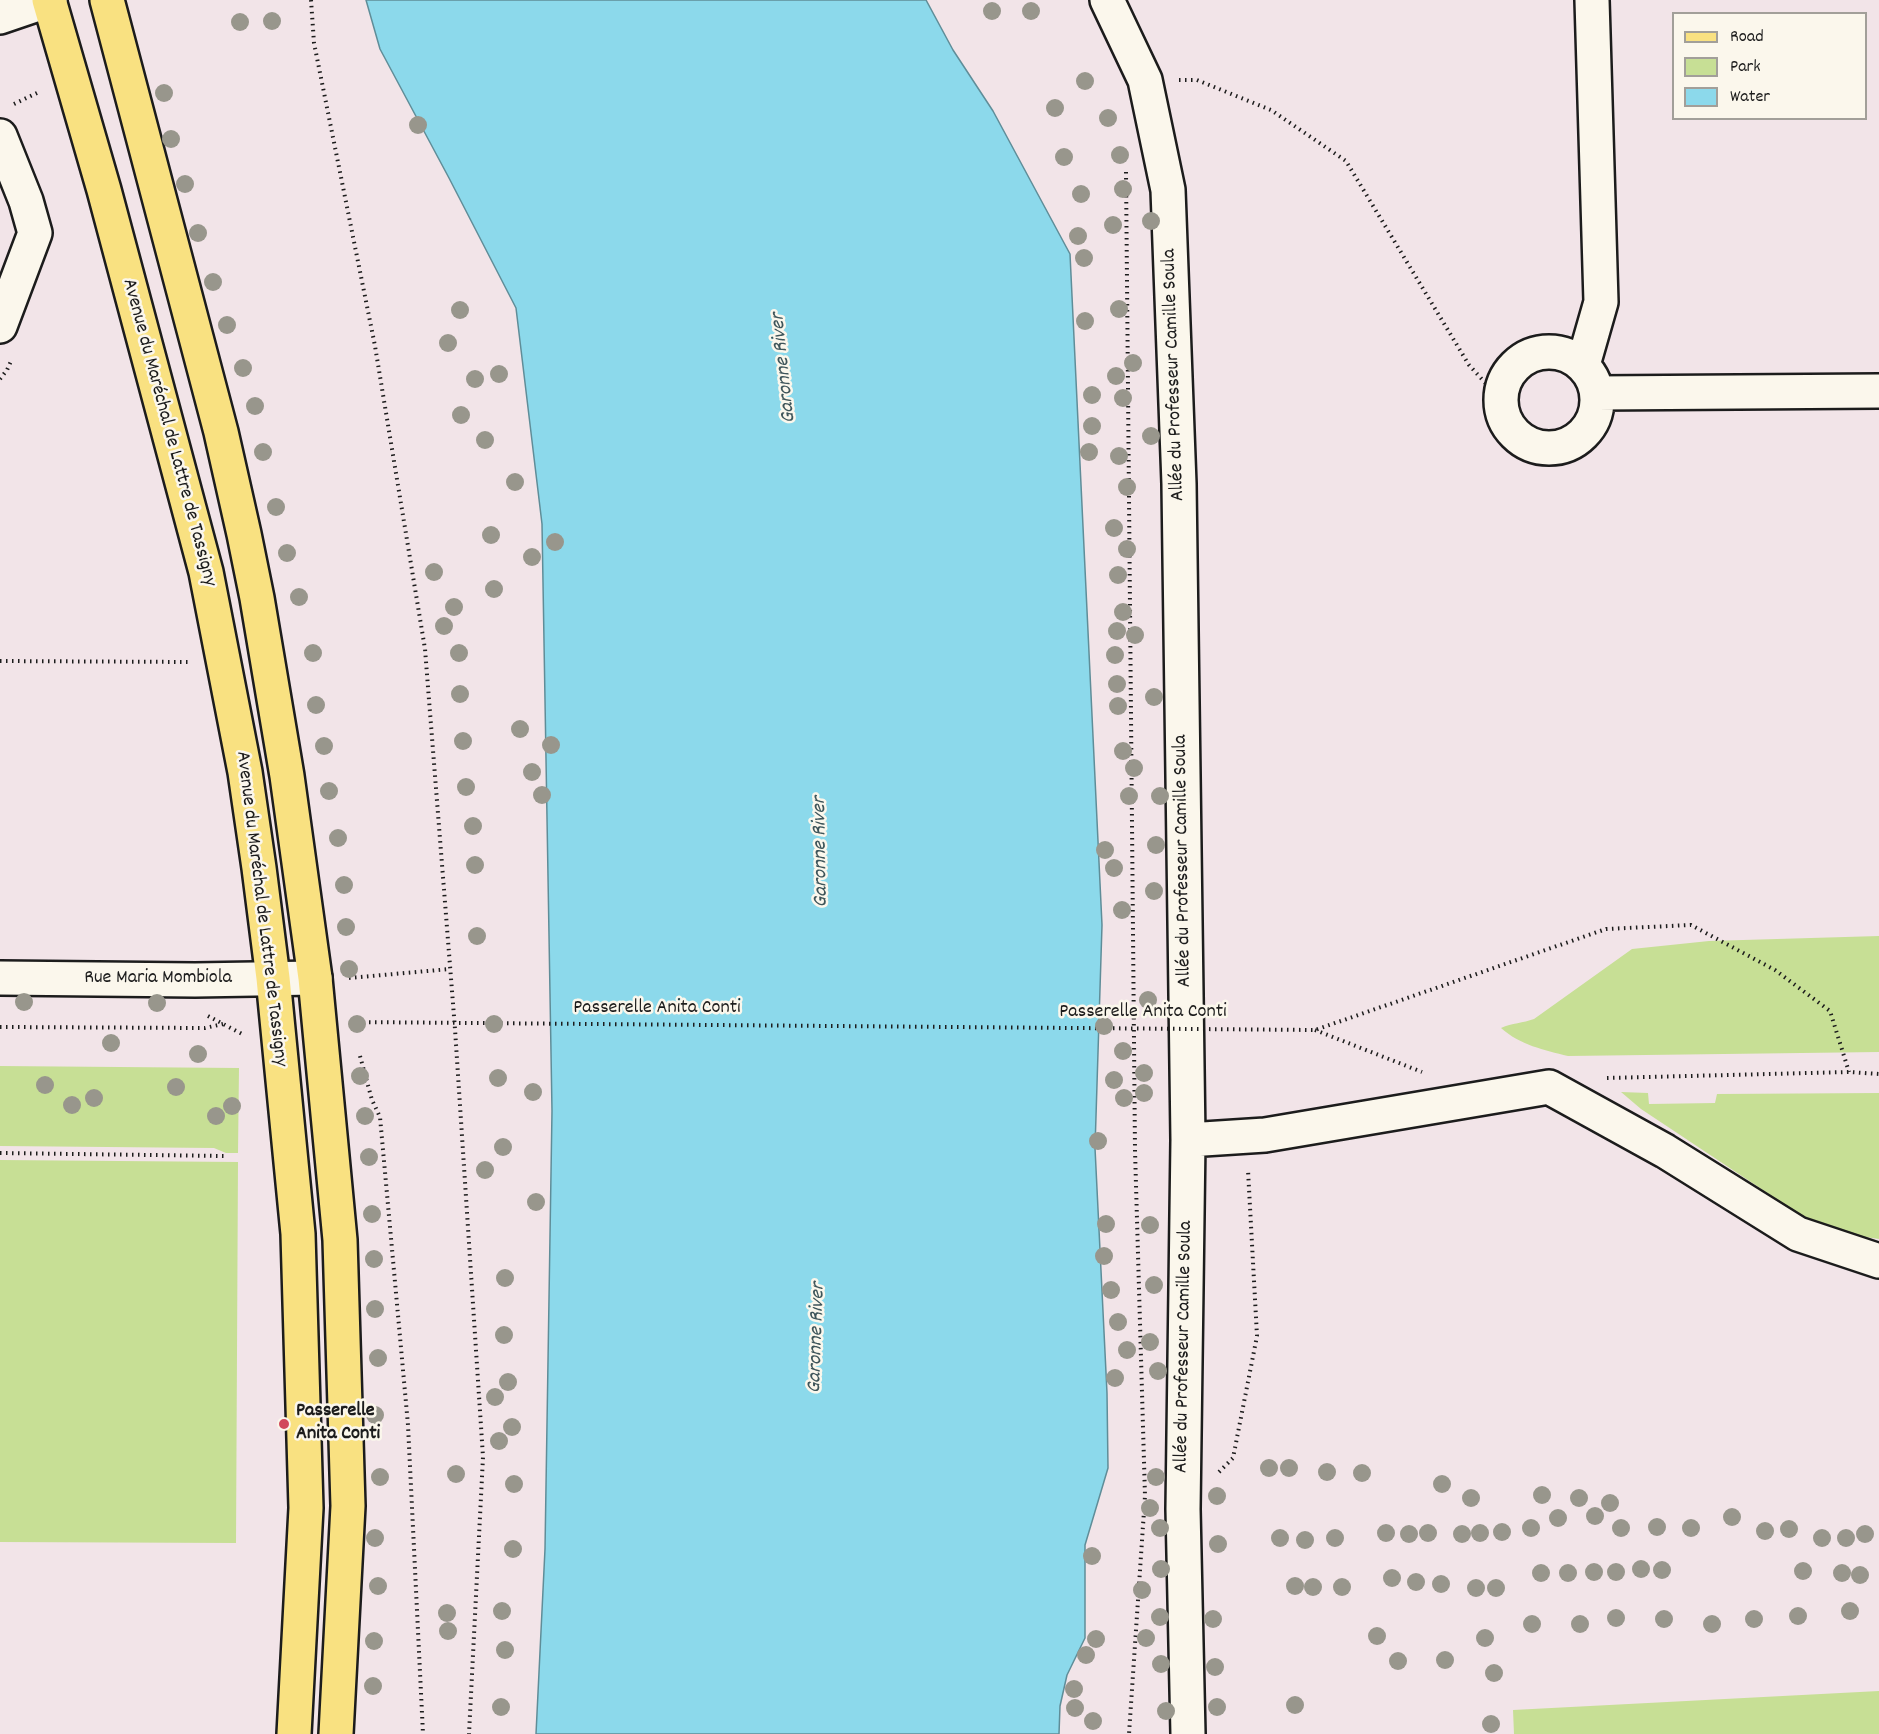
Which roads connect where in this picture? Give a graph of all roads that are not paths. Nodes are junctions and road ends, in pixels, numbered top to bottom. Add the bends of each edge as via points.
1 (49, 0) edge
2 (107, 0) edge
3 (1592, 0) edge
4 (1114, 2) edge
5 (0, 17) edge
6 (0, 136) edge
7 (0, 326) edge
8 (1590, 379) junction
9 (1879, 391) edge
10 (0, 978) edge
11 (273, 978) junction
12 (315, 978) junction
13 (1188, 1140) junction
14 (1879, 1261) edge
15 (294, 1734) edge
16 (336, 1734) edge
17 (1188, 1734) edge

1 - 5 street
1 - 11 main road, Avenue du Maréchal de Lattre de Tassigny via 206,572 245,772
2 - 12 main road via 221,432 244,534 287,776
3 - 8 street via 1601,302
4 - 13 street, Allée du Professeur Camille Soula via 1145,80 1168,190 1179,484
6 - 7 street via 35,233
8 - 8 street via 1597,407 1592,423 1571,443 1552,449 1535,447 1516,436 1505,422 1500,399 1508,374 1520,361 1553,352 1569,356
8 - 9 street
10 - 11 street, Rue Maria Mombiola
11 - 12 street, Rue Maria Mombiola
11 - 15 main road, Avenue du Maréchal de Lattre de Tassigny via 298,1233 306,1508
12 - 16 main road via 340,1240 348,1506
13 - 14 street via 1276,1133 1549,1087 1665,1151 1798,1234
13 - 17 street, Allée du Professeur Camille Soula via 1183,1509

